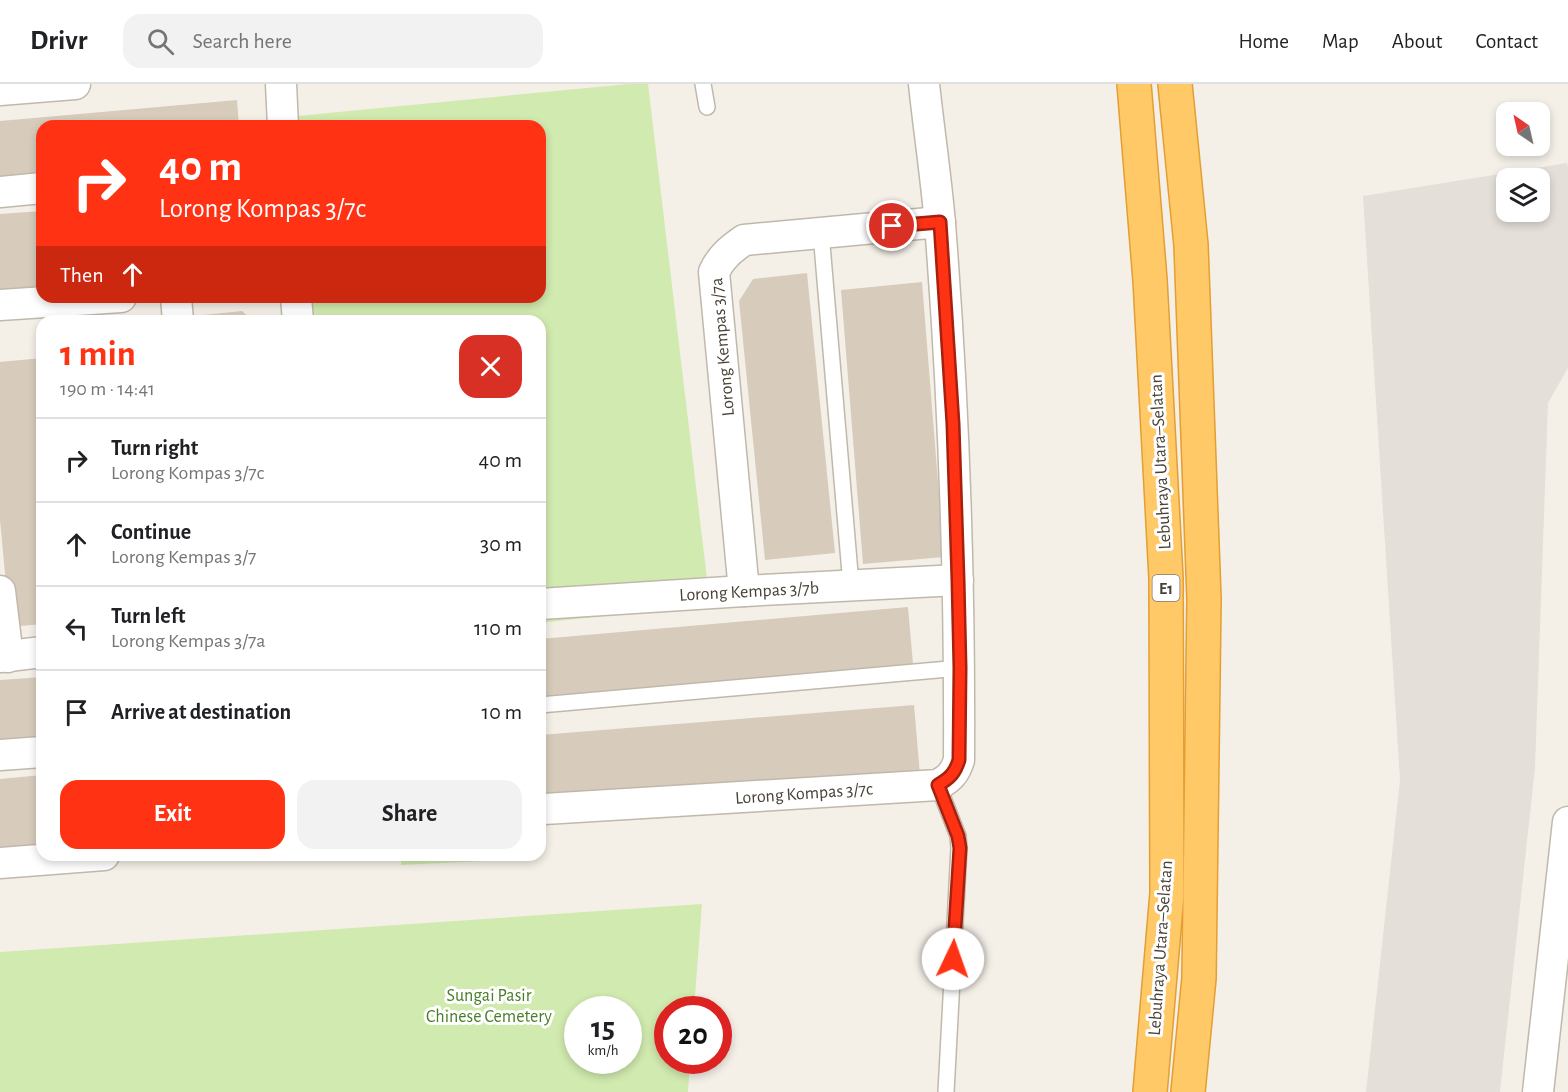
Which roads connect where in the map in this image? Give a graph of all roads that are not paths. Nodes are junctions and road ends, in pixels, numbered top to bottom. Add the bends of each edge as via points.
1 (75, 84) edge
2 (281, 84) edge
3 (703, 84) edge
4 (924, 84) edge
5 (1134, 84) edge
6 (1174, 84) edge
7 (0, 90) edge
8 (707, 107) dead end
9 (283, 120) edge
10 (36, 189) edge
11 (0, 192) edge
12 (940, 222) junction
13 (821, 233) junction
14 (99, 303) edge
15 (0, 305) edge
16 (69, 311) edge
17 (958, 580) junction
18 (851, 585) junction
19 (0, 591) edge
20 (744, 591) junction
21 (546, 604) edge
22 (36, 653) edge
23 (4, 657) edge
24 (960, 668) junction
25 (546, 704) edge
26 (36, 753) edge
27 (0, 756) edge
28 (938, 785) junction
29 (546, 809) edge
30 (1568, 822) edge
31 (36, 860) edge
32 (0, 863) edge
33 (946, 1092) edge
34 (1150, 1092) edge
35 (1188, 1092) edge
36 (1538, 1092) edge

1 - 7 street
2 - 9 street
3 - 8 lane
4 - 12 street
5 - 34 highway, Lebuhraya Utara–Selatan / E1 via 1150,280 1166,578 1167,893
6 - 35 highway, Lebuhraya Utara–Selatan / E1 via 1191,245 1204,599 1199,978
10 - 11 street
12 - 13 street, Lorong Kempas 3/7a
12 - 17 street
13 - 18 lane
13 - 20 street, Lorong Kempas 3/7a via 744,240 728,251 714,272
14 - 16 street
15 - 16 street
17 - 18 street, Lorong Kempas 3/7b
17 - 24 street
18 - 20 street, Lorong Kempas 3/7b
19 - 23 street
20 - 21 street, Lorong Kempas 3/7b
22 - 23 street
24 - 25 lane
24 - 28 street via 959,760 956,772
26 - 27 street
28 - 29 street, Lorong Kompas 3/7c
28 - 33 lane via 960,848
30 - 36 street
31 - 32 street

